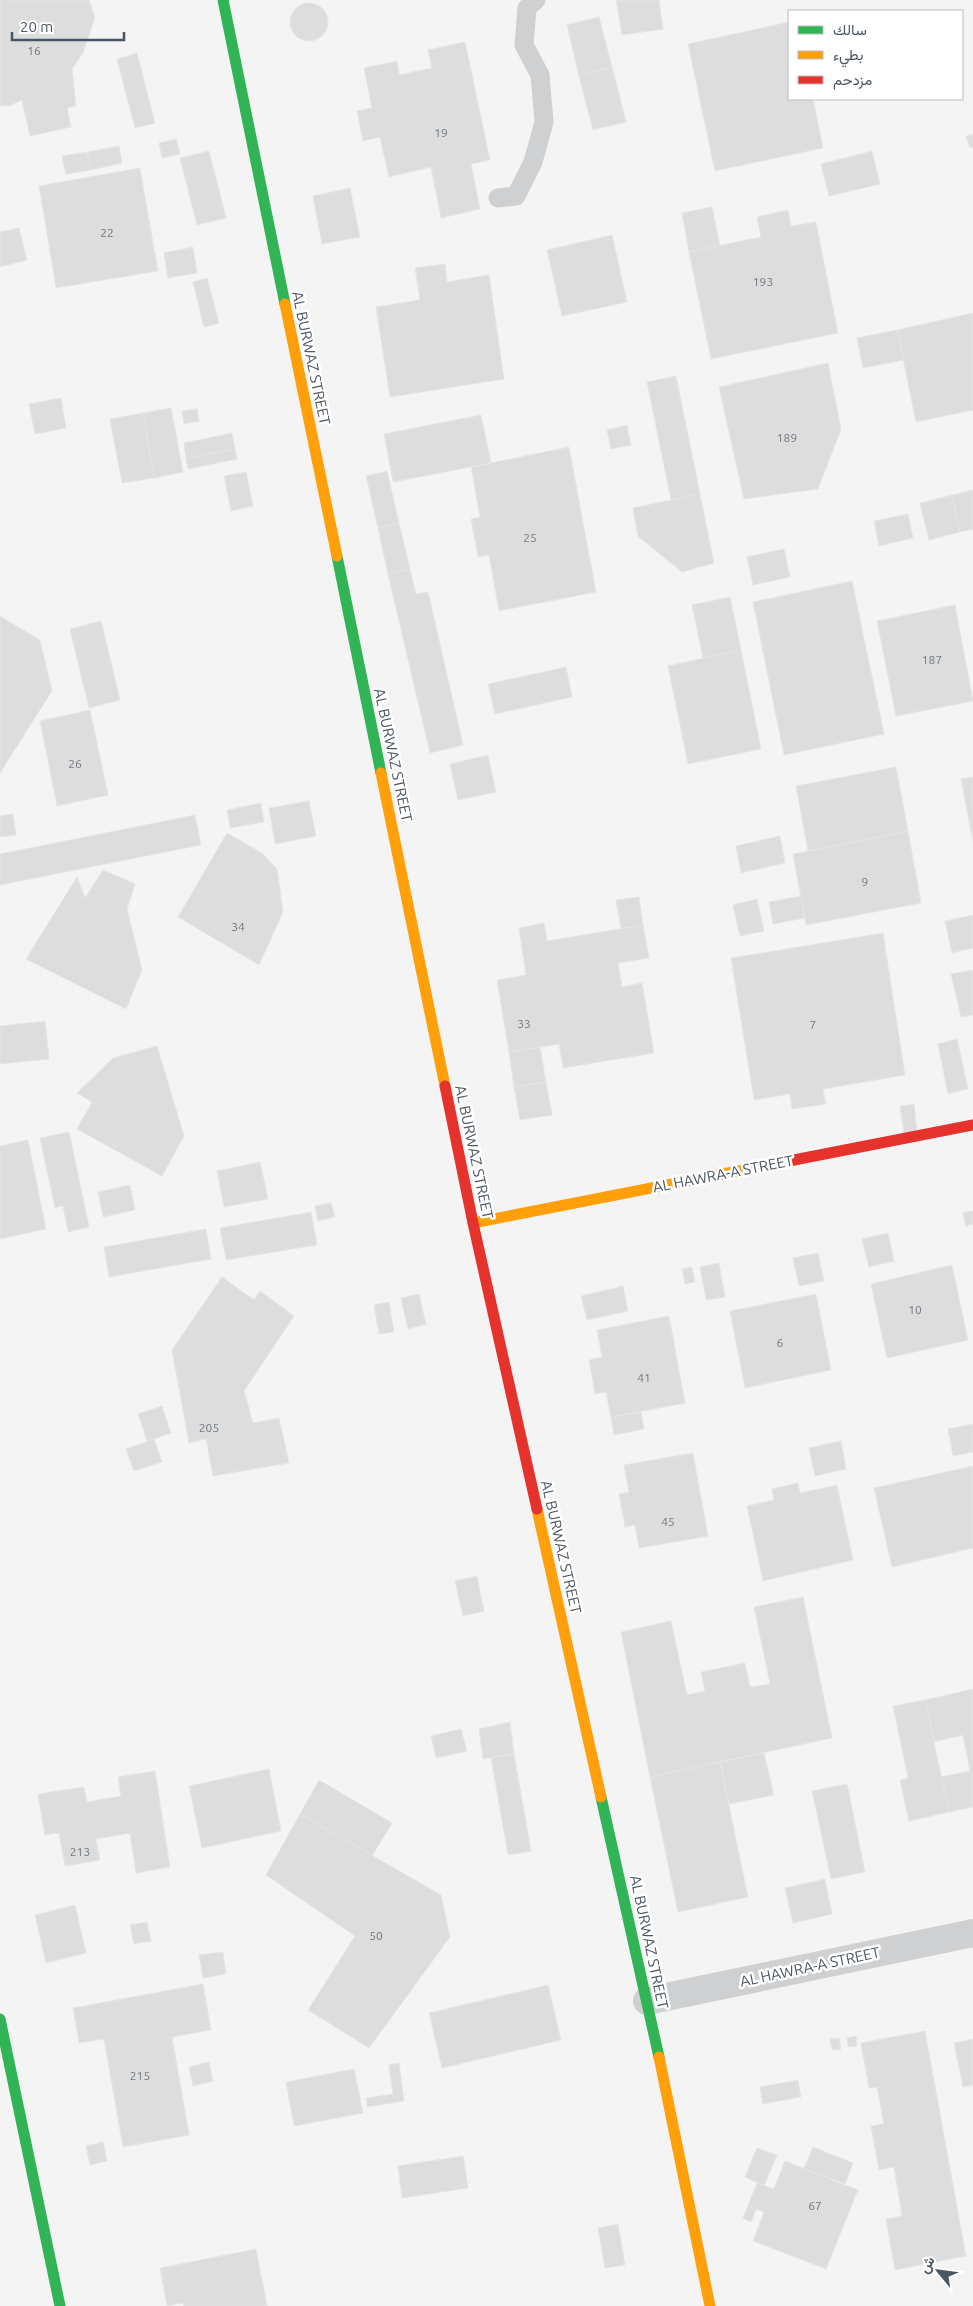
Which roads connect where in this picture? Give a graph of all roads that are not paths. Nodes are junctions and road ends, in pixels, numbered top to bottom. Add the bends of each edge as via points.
1 (223, 0) edge
2 (536, 0) edge
3 (498, 198) dead end
4 (973, 1125) edge
5 (473, 1223) junction
6 (973, 1933) edge
7 (647, 2001) junction
8 (0, 2019) edge
9 (60, 2306) edge
10 (710, 2306) edge

1 - 5 street, AL BURWAZ STREET
2 - 3 lane via 528,8 524,45 540,75 544,122 534,162 516,196
4 - 5 street, AL HAWRA-A STREET
5 - 7 street, AL BURWAZ STREET
6 - 7 street, AL HAWRA-A STREET
7 - 10 street, AL BURWAZ STREET
8 - 9 street

